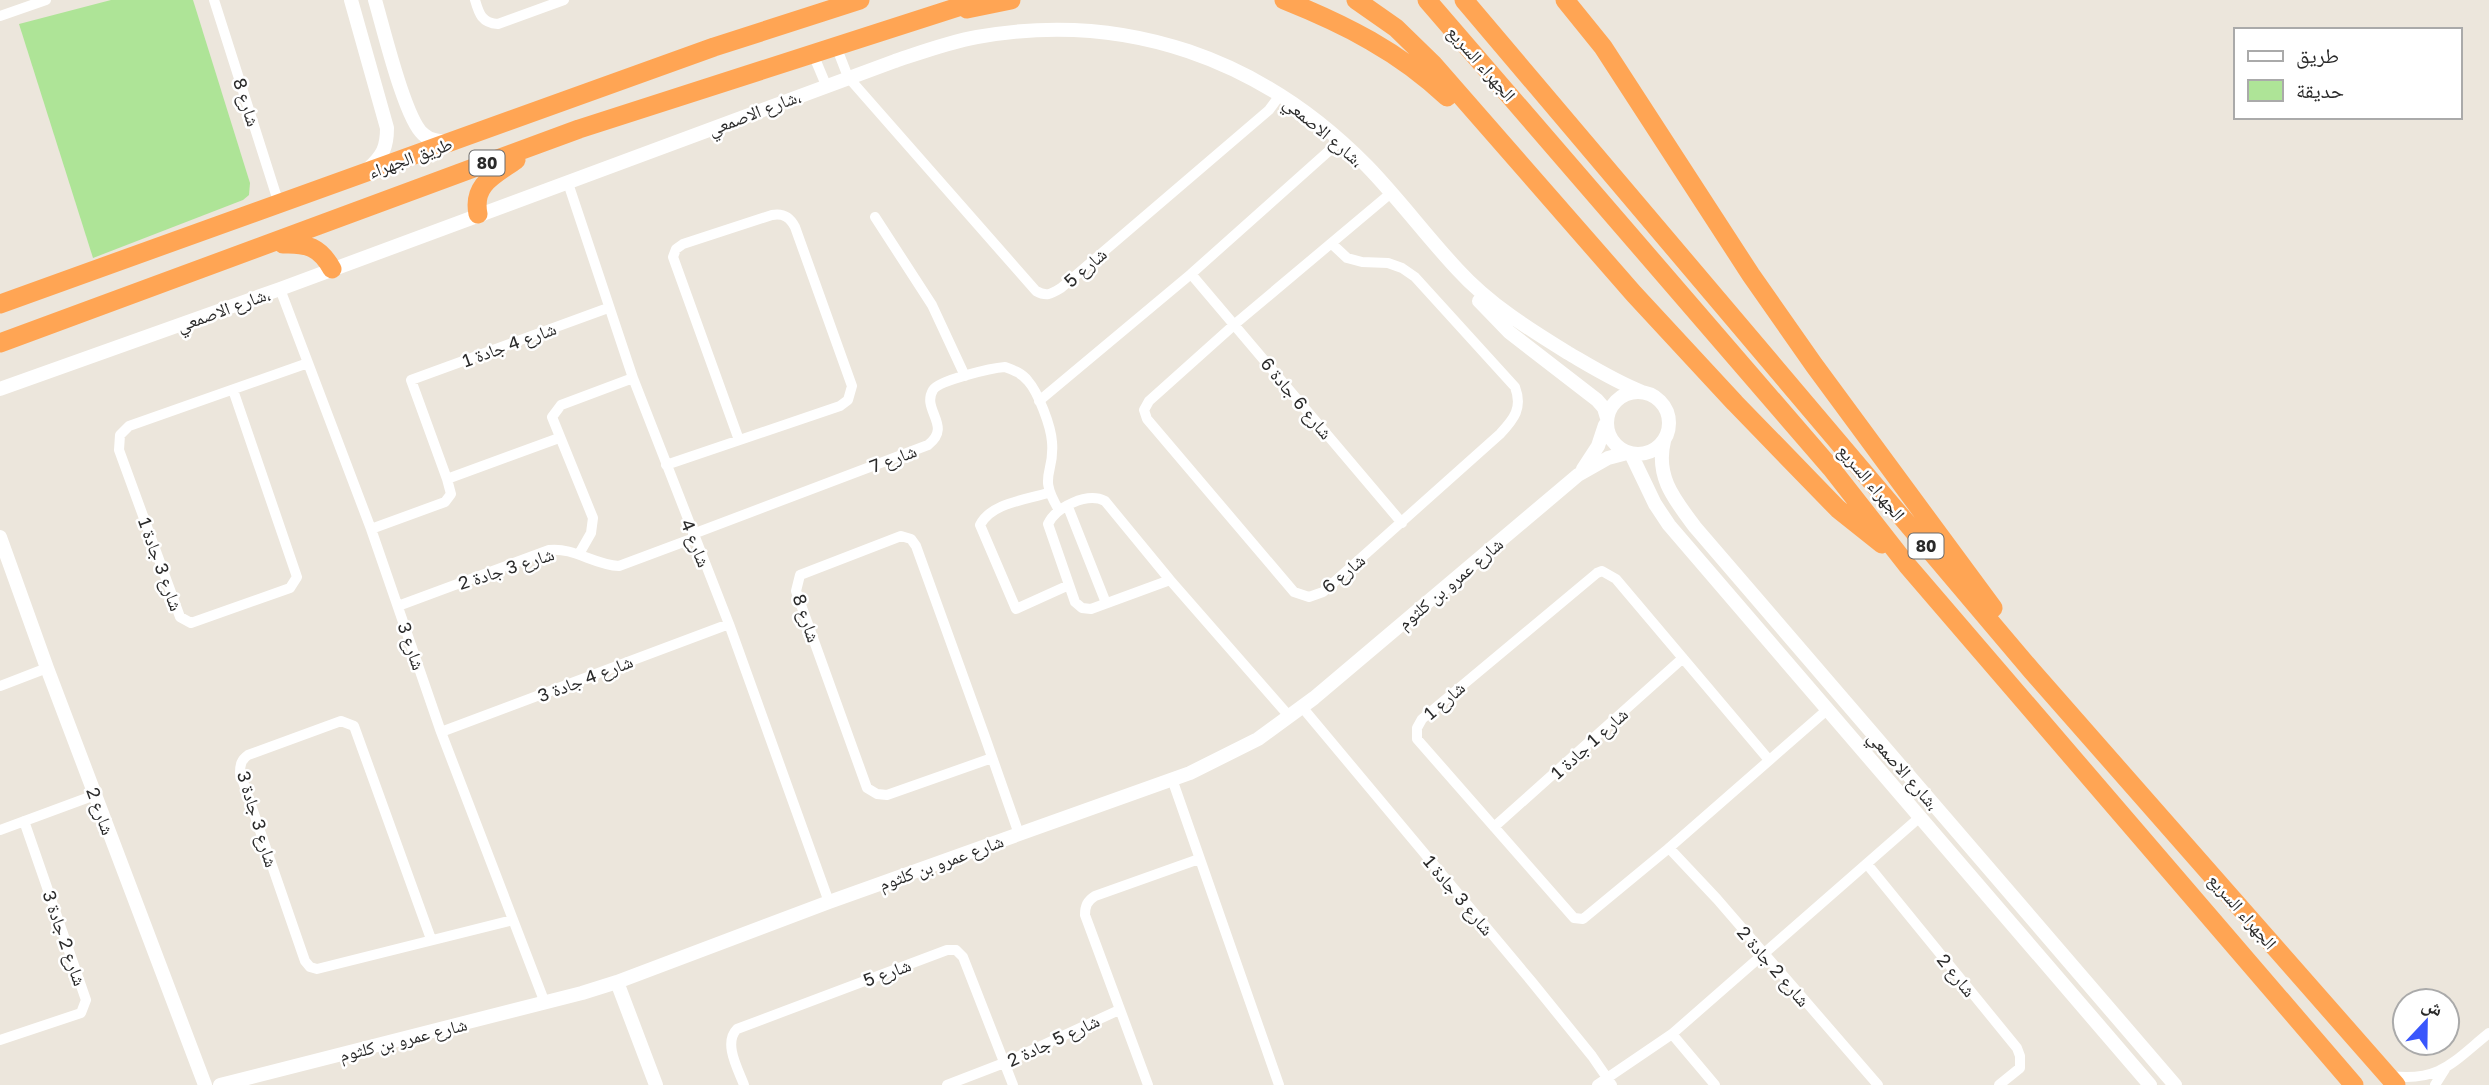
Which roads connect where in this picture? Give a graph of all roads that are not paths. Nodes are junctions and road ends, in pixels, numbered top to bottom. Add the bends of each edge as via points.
1 (46, 0) edge
2 (214, 0) edge
3 (351, 0) edge
4 (375, 0) edge
5 (475, 0) edge
6 (564, 0) edge
7 (860, 0) edge
8 (980, 0) edge
9 (1011, 0) edge
10 (1284, 0) edge
11 (1356, 0) edge
12 (1427, 0) edge
13 (1464, 0) edge
14 (1565, 0) edge
15 (0, 16) edge
16 (928, 17) junction
17 (836, 46) junction
18 (813, 54) junction
19 (848, 77) junction
20 (826, 85) junction
21 (1280, 95) junction
22 (406, 103) junction
23 (381, 106) junction
24 (457, 140) junction
25 (1340, 141) junction
26 (538, 144) junction
27 (1516, 162) junction
28 (358, 176) junction
29 (568, 183) junction
30 (1391, 193) junction
31 (279, 204) junction
32 (478, 214) junction
33 (875, 217) dead end
34 (1332, 244) junction
35 (268, 245) junction
36 (332, 269) junction
37 (1458, 271) junction
38 (1191, 274) junction
39 (280, 289) junction
40 (0, 304) edge
41 (608, 308) junction
42 (1235, 324) junction
43 (0, 343) edge
44 (308, 363) junction
45 (965, 376) junction
46 (633, 378) junction
47 (0, 389) edge
48 (233, 390) junction
49 (1643, 392) junction
50 (1039, 401) junction
51 (1606, 419) junction
52 (559, 438) junction
53 (739, 440) junction
54 (1664, 441) junction
55 (1629, 453) junction
56 (666, 465) junction
57 (1578, 475) junction
58 (447, 479) junction
59 (1048, 493) junction
60 (1063, 508) junction
61 (1402, 523) junction
62 (371, 529) junction
63 (694, 536) junction
64 (0, 537) edge
65 (579, 554) junction
66 (1907, 565) junction
67 (1170, 580) junction
68 (1069, 585) junction
69 (1106, 603) junction
70 (398, 606) junction
71 (729, 624) junction
72 (1683, 658) junction
73 (47, 668) junction
74 (2032, 671) junction
75 (0, 686) edge
76 (1301, 707) junction
77 (1828, 709) junction
78 (1289, 716) junction
79 (441, 732) junction
80 (992, 758) junction
81 (1769, 760) junction
82 (1172, 779) junction
83 (95, 795) junction
84 (1920, 817) junction
85 (24, 821) junction
86 (1494, 827) junction
87 (0, 830) edge
88 (1019, 834) junction
89 (1669, 848) junction
90 (1199, 859) junction
91 (1867, 864) junction
92 (829, 902) junction
93 (513, 920) junction
94 (431, 939) junction
95 (1764, 954) junction
96 (617, 982) junction
97 (545, 1003) junction
98 (1119, 1010) junction
99 (2489, 1033) edge
100 (1672, 1034) junction
101 (0, 1040) edge
102 (1004, 1063) junction
103 (2447, 1067) junction
104 (2392, 1080) edge
105 (1610, 1081) edge
106 (205, 1085) edge
107 (220, 1085) edge
108 (656, 1085) edge
109 (744, 1085) edge
110 (947, 1085) edge
111 (1013, 1085) edge
112 (1148, 1085) edge
113 (1279, 1085) edge
114 (1597, 1085) edge
115 (1715, 1085) edge
116 (1878, 1085) edge
117 (1999, 1085) edge
118 (2150, 1085) edge
119 (2175, 1085) edge
120 (2354, 1085) edge
121 (2435, 1085) edge

1 - 15 street
2 - 31 street, شارع 8
3 - 23 street
4 - 22 street
5 - 6 street via 483,19 498,24
7 - 24 highway, طريق الجهراء / 80 via 714,47
8 - 16 highway, طريق الجهراء / 80
9 - 16 highway
10 - 27 highway via 1356,31 1389,51 1430,80
11 - 27 highway via 1396,27 1433,64
12 - 66 highway, الجهراء السريع / 80 via 1831,468
13 - 74 highway, الجهراء السريع / 80
14 - 74 highway via 1608,55 1798,343 1962,563
16 - 17 highway, طريق الجهراء / 80
17 - 18 highway, طريق الجهراء / 80
17 - 19 street
18 - 20 street
18 - 26 highway, طريق الجهراء / 80
19 - 20 street, شارع الاصمعي،
19 - 21 street, شارع الاصمعي، via 976,37 1086,30 1159,41 1201,55
19 - 21 street, شارع 5 via 1036,291 1048,295 1269,110
20 - 29 street, شارع الاصمعي،
21 - 25 street, شارع الاصمعي،
22 - 23 street via 393,114
22 - 24 street via 423,135 445,142
23 - 28 street via 387,143 383,154
24 - 28 highway, طريق الجهراء / 80
25 - 30 street, شارع الاصمعي،
25 - 38 street
26 - 32 highway via 479,190
26 - 35 highway, طريق الجهراء / 80
27 - 66 highway via 1735,403 1838,509
28 - 31 highway, طريق الجهراء / 80
29 - 32 street, شارع الاصمعي،
29 - 41 street, شارع 4
30 - 34 street, شارع 6
30 - 37 street, شارع الاصمعي،
31 - 40 highway, طريق الجهراء / 80
32 - 36 street, شارع الاصمعي،
33 - 45 street via 932,305
34 - 42 street, شارع 6
34 - 61 street, شارع 6 via 1347,258 1388,263 1415,277 1515,387 1520,399 1500,434
35 - 36 highway via 311,246
35 - 43 highway, طريق الجهراء / 80
36 - 39 street, شارع الاصمعي،
37 - 49 street, شارع الاصمعي، via 1535,332 1617,382
37 - 51 street, شارع الاصمعي، via 1509,332 1597,400
38 - 42 street, شارع 6 جادة 6
38 - 50 street
39 - 44 street, شارع 3
39 - 47 street, شارع الاصمعي،
41 - 46 street, شارع 4
41 - 58 street, شارع 4 جادة 1 via 411,380
42 - 61 street, شارع 6 جادة 6
42 - 61 street, شارع 6 via 1149,401 1146,419 1298,594 1313,597 1323,592
44 - 48 street, شارع 3 جادة 1
44 - 62 street, شارع 3
45 - 50 street, شارع 7 via 1004,366 1023,376
45 - 63 street, شارع 7 via 933,389 930,399 939,430 928,445
46 - 52 street via 556,409 552,417
46 - 56 street, شارع 4
48 - 48 street, شارع 3 جادة 1 via 129,426 120,435 119,450 180,617 191,623 290,588 296,580
49 - 51 street via 1616,401
49 - 54 street via 1667,411
50 - 59 street, شارع 7 via 1053,443
51 - 55 street via 1611,440
51 - 57 street, شارع عمرو بن كلثوم via 1598,446
52 - 58 street
52 - 65 street via 593,518 591,533
53 - 53 street via 840,406 852,391 795,227 781,215 683,244 673,257
53 - 56 street
54 - 55 street via 1655,450
54 - 119 street, شارع الاصمعي، via 1664,480 1695,527
55 - 57 street, شارع عمرو بن كلثوم via 1608,458
55 - 77 street, شارع الاصمعي، via 1669,525
56 - 63 street, شارع 4
57 - 76 street, شارع عمرو بن كلثوم
58 - 62 street via 451,491 445,502
59 - 60 street
59 - 68 street via 993,510 980,525 1016,609
60 - 67 street via 1091,498 1105,501
60 - 68 street via 1048,524
60 - 69 street
62 - 70 street, شارع 3
63 - 65 street, شارع 3 جادة 2 via 619,566
63 - 71 street, شارع 4
64 - 73 street, شارع 2
65 - 70 street, شارع 3 جادة 2 via 549,550
66 - 120 highway, الجهراء السريع / 80
67 - 69 street
67 - 78 street
68 - 69 street via 1082,608
70 - 79 street, شارع 3
71 - 79 street, شارع 4 جادة 3
71 - 92 street, شارع 4
72 - 81 street, شارع 1
72 - 86 street, شارع 1 جادة 1
72 - 86 street, شارع 1 via 1616,579 1602,571 1422,719 1418,739
73 - 75 street
73 - 83 street, شارع 2
74 - 104 highway, الجهراء السريع / 80
76 - 78 street, شارع عمرو بن كلثوم
76 - 105 street, شارع 3 جادة 1
77 - 81 street, شارع 1
77 - 84 street, شارع الاصمعي،
78 - 82 street, شارع عمرو بن كلثوم via 1258,739
79 - 93 street, شارع 3
80 - 80 street, شارع 8 via 911,539 901,536 800,575 796,591 867,788 887,795
80 - 88 street, شارع 8
81 - 89 street, شارع 1
82 - 88 street, شارع عمرو بن كلثوم
82 - 90 street
83 - 85 street
83 - 106 street, شارع 2
84 - 91 street
84 - 118 street, شارع الاصمعي،
85 - 87 street
85 - 101 street, شارع 2 جادة 3 via 86,1000 80,1013
86 - 89 street, شارع 1 via 1573,918 1579,919
88 - 92 street, شارع عمرو بن كلثوم
89 - 95 street, شارع 2 جادة 2
90 - 98 street via 1095,896 1087,903 1085,915
90 - 113 street
91 - 95 street
91 - 117 street, شارع 2 via 2017,1048 2020,1068
92 - 96 street, شارع عمرو بن كلثوم
93 - 94 street, شارع 3 جادة 3
93 - 97 street, شارع 3
94 - 94 street, شارع 3 جادة 3 via 317,969 307,965 240,773 244,758 341,721 354,726
95 - 100 street
95 - 116 street, شارع 2 جادة 2
96 - 97 street, شارع عمرو بن كلثوم
96 - 108 street
97 - 107 street, شارع عمرو بن كلثوم
98 - 102 street, شارع 5 جادة 2
98 - 112 street
99 - 103 street
100 - 105 street
100 - 115 street
102 - 109 street, شارع 5 via 963,957 956,950 947,950 737,1029 731,1045
102 - 110 street, شارع 5 جادة 2
102 - 111 street, شارع 5
103 - 104 street via 2425,1077
103 - 121 street
105 - 114 street

